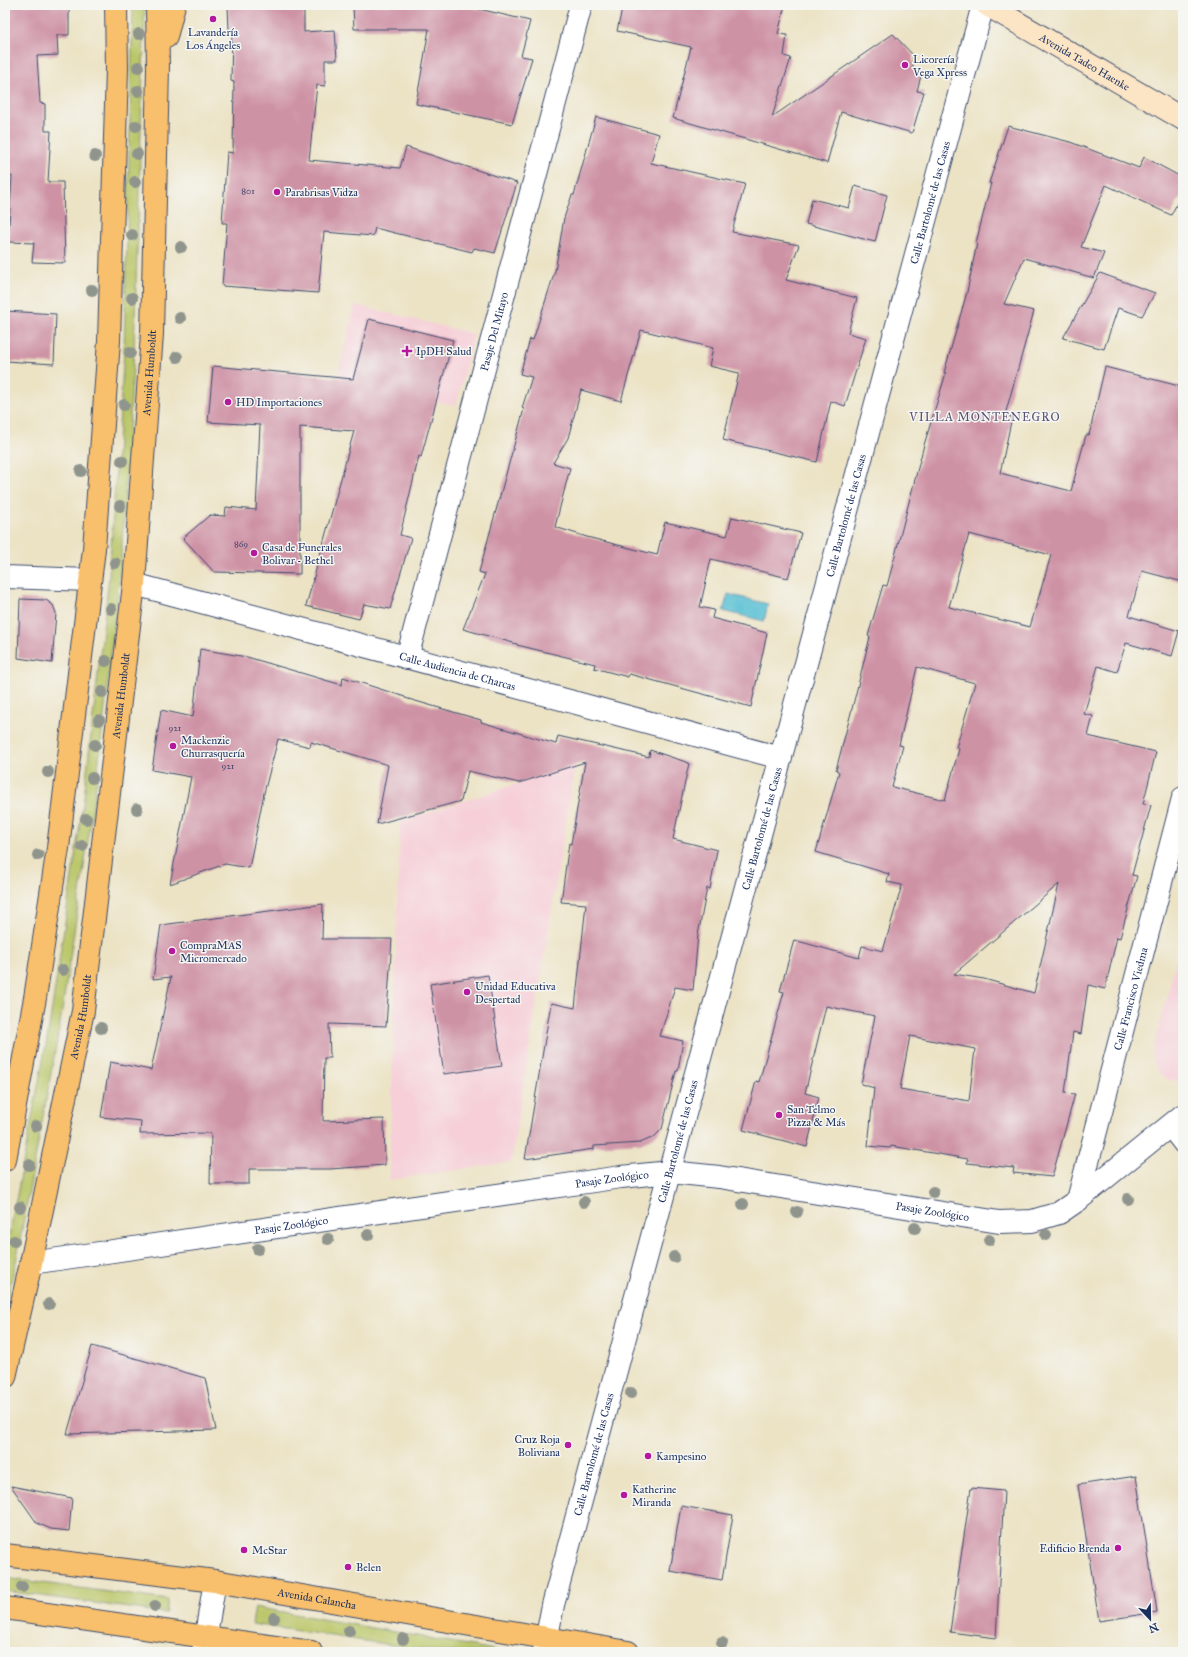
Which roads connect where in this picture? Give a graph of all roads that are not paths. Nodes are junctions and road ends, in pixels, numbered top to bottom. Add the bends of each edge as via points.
1 (100, 5) edge
2 (116, 5) edge
3 (157, 5) edge
4 (174, 5) edge
5 (581, 5) edge
6 (983, 5) edge
7 (987, 5) edge
8 (158, 68) junction
9 (117, 69) junction
10 (1183, 118) edge
11 (5, 577) edge
12 (90, 580) junction
13 (134, 584) junction
14 (407, 658) junction
15 (780, 758) junction
16 (1183, 798) edge
17 (1176, 1121) edge
18 (1183, 1145) edge
19 (5, 1160) edge
20 (670, 1172) junction
21 (1078, 1200) junction
22 (31, 1263) junction
23 (5, 1377) edge
24 (5, 1539) edge
25 (14, 1557) edge
26 (215, 1581) junction
27 (5, 1608) edge
28 (204, 1644) edge
29 (545, 1645) edge
30 (312, 1652) edge
31 (628, 1652) edge

1 - 9 main road
2 - 9 main road
3 - 8 main road, Avenida Humboldt
4 - 8 main road
5 - 14 street, Pasaje Del Mitayo
6 - 15 street, Calle Bartolomé de las Casas
7 - 10 main road, Avenida Tadeo Haenke
8 - 13 main road, Avenida Humboldt via 152,334
9 - 12 main road via 109,341
11 - 12 street
12 - 19 main road via 58,848 35,998
13 - 14 street, Calle Audiencia de Charcas
13 - 22 main road, Avenida Humboldt via 83,1011
14 - 15 street, Calle Audiencia de Charcas
15 - 20 street, Calle Bartolomé de las Casas
16 - 21 street, Calle Francisco Viedma
17 - 18 lane
17 - 21 street, Pasaje Zoológico
20 - 21 street, Pasaje Zoológico via 719,1177 999,1222 1032,1221 1059,1213
20 - 22 street, Pasaje Zoológico via 613,1178
20 - 29 street, Calle Bartolomé de las Casas via 553,1605
22 - 23 main road, Avenida Humboldt
24 - 25 main road
25 - 26 main road, Avenida Calancha
26 - 28 street
26 - 29 main road, Avenida Calancha
27 - 28 main road
28 - 30 main road
29 - 31 main road, Avenida Calancha

